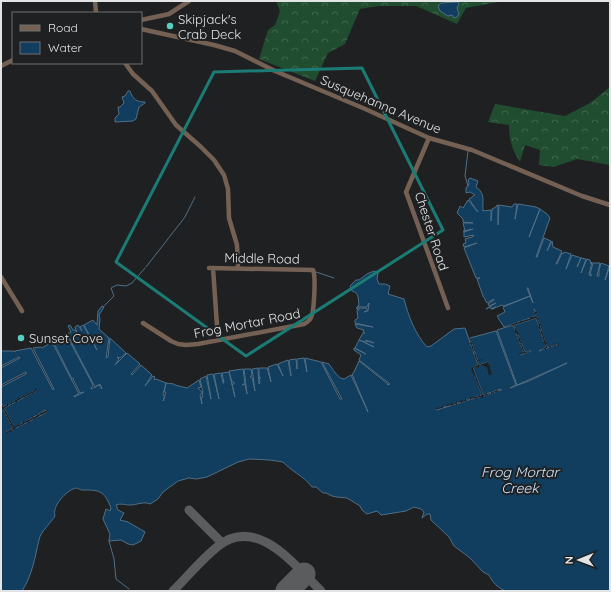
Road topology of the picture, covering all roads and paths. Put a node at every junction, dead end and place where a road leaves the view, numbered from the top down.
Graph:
1 (95, 1) edge
2 (189, 1) edge
3 (96, 12) edge
4 (142, 20) edge
5 (142, 29) edge
6 (12, 60) edge
7 (126, 64) edge
8 (1, 66) edge
9 (429, 138) junction
10 (610, 205) edge
11 (238, 268) junction
12 (314, 271) joint
13 (1, 277) edge
14 (448, 308) dead end
15 (22, 311) dead end
16 (143, 323) dead end
17 (218, 340) junction

1 - 3 street
2 - 4 street
5 - 9 street, Susquehanna Avenue
6 - 8 street
7 - 11 street
9 - 10 street, Susquehanna Avenue
9 - 14 street, Chester Road
11 - 12 street, Middle Road
11 - 17 street, Middle Road
12 - 17 street, Frog Mortar Road
13 - 15 street
16 - 17 street, Frog Mortar Road

